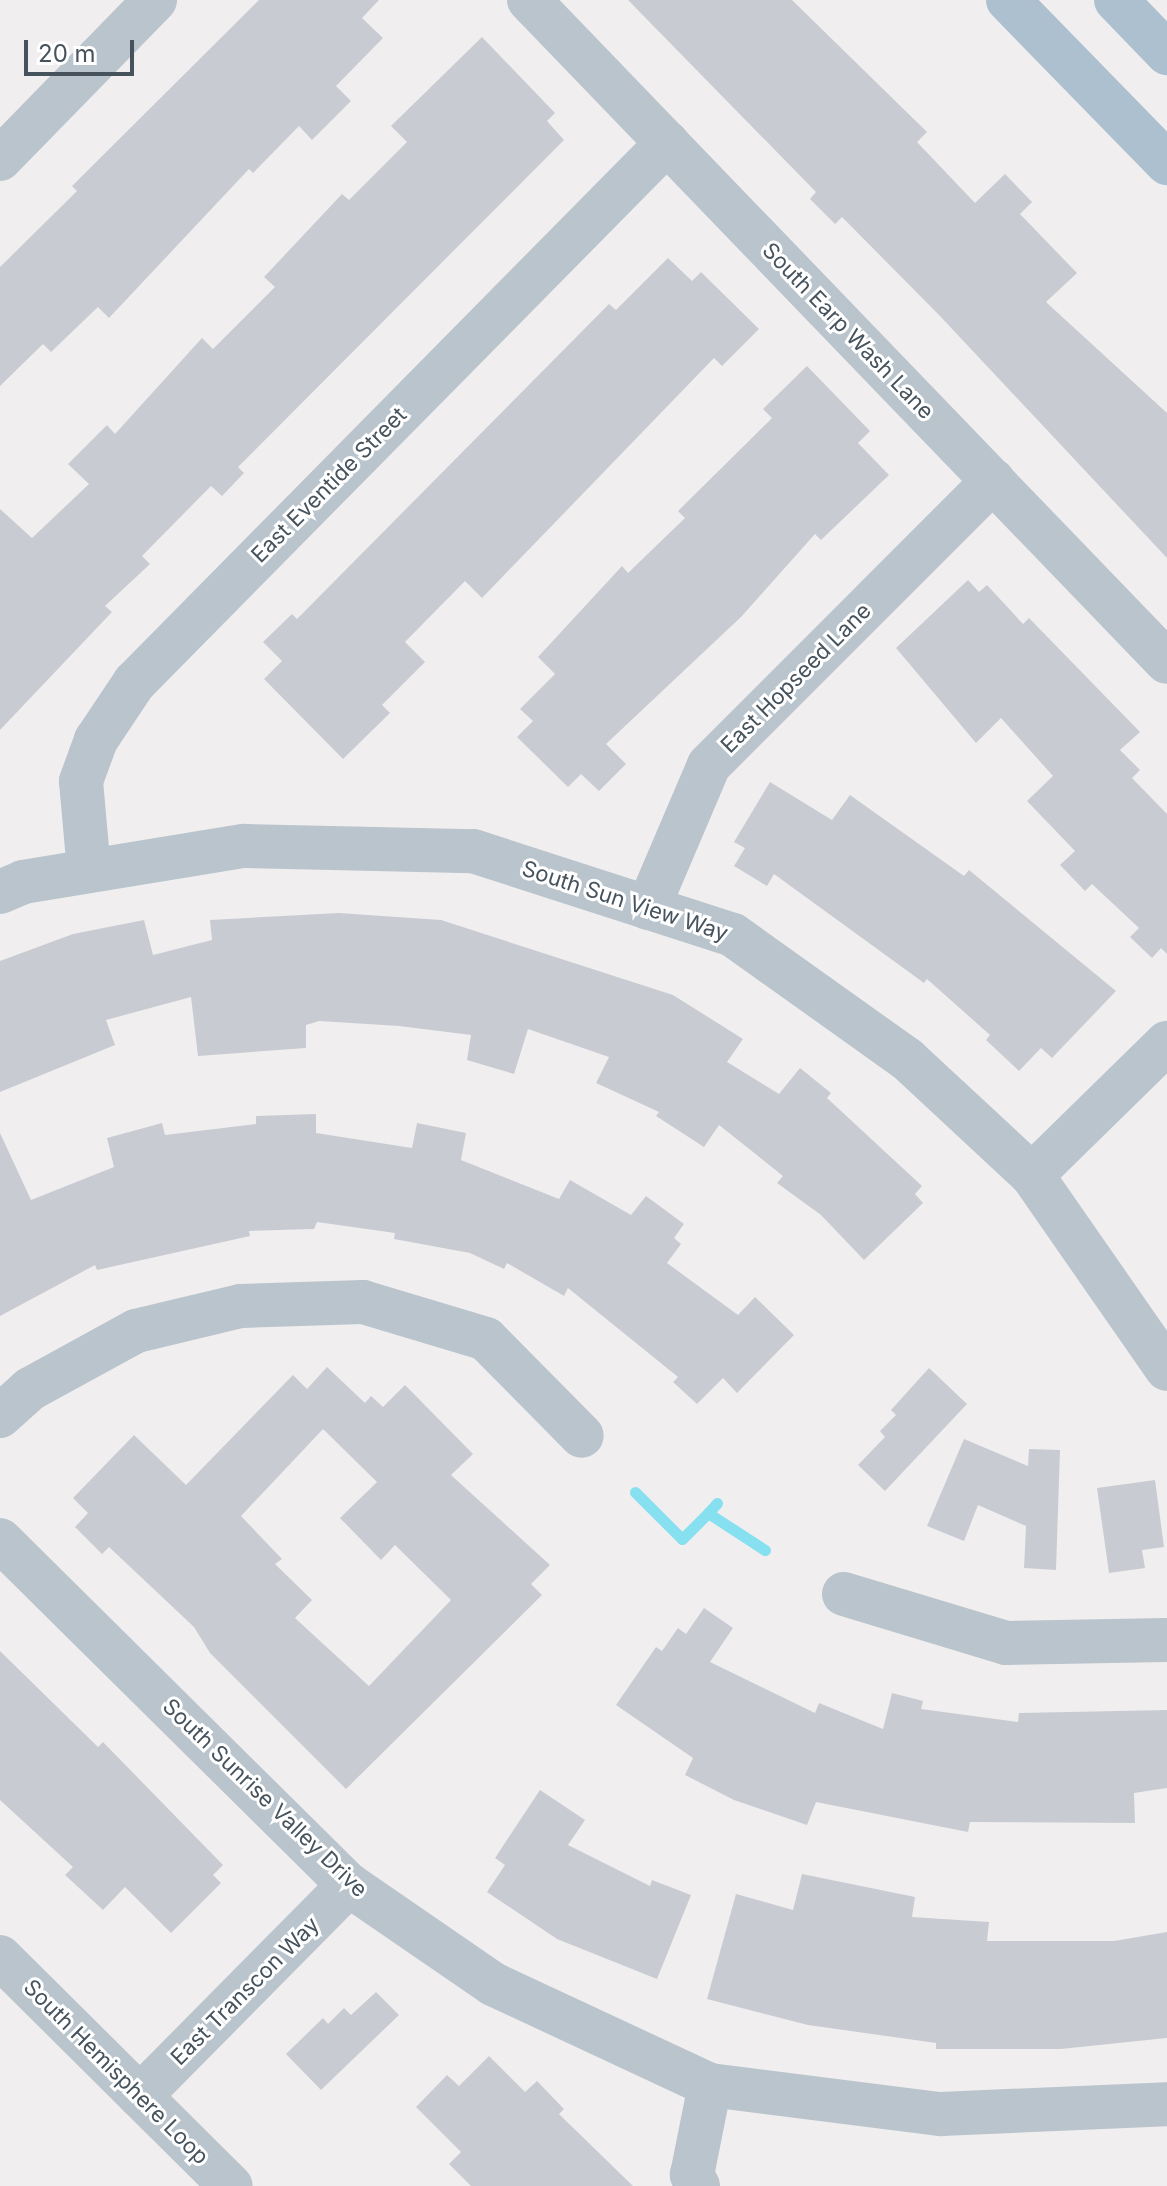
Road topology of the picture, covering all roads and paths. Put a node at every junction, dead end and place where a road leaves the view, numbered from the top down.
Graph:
1 (155, 0) edge
2 (529, 0) edge
3 (1008, 0) edge
4 (1116, 0) edge
5 (1167, 53) edge
6 (667, 143) junction
7 (0, 159) edge
8 (1167, 163) edge
9 (993, 481) junction
10 (1167, 662) edge
11 (89, 871) junction
12 (0, 892) edge
13 (648, 908) junction
14 (1167, 1043) edge
15 (1032, 1175) junction
16 (1167, 1369) edge
17 (0, 1416) edge
18 (582, 1436) dead end
19 (0, 1540) edge
20 (844, 1594) dead end
21 (1167, 1640) edge
22 (349, 1885) junction
23 (0, 1957) edge
24 (710, 2085) junction
25 (140, 2096) junction
26 (1167, 2104) edge
27 (231, 2186) edge
28 (698, 2186) edge

1 - 7 street
2 - 6 street, South Earp Wash Lane
3 - 8 main road
4 - 5 main road
6 - 9 street, South Earp Wash Lane
6 - 11 street, East Eventide Street
9 - 10 street, South Earp Wash Lane
9 - 13 street, East Hopseed Lane
11 - 12 street, South Sun View Way
11 - 13 street, South Sun View Way
13 - 15 street, South Sun View Way
14 - 15 street
15 - 16 street, South Sun View Way
17 - 18 street
19 - 22 street, South Sunrise Valley Drive
20 - 21 street
22 - 24 street, South Sunrise Valley Drive
22 - 25 street, East Transcon Way
23 - 25 street, South Hemisphere Loop
24 - 26 street, South Sunrise Valley Drive
24 - 28 street
25 - 27 street, South Hemisphere Loop

